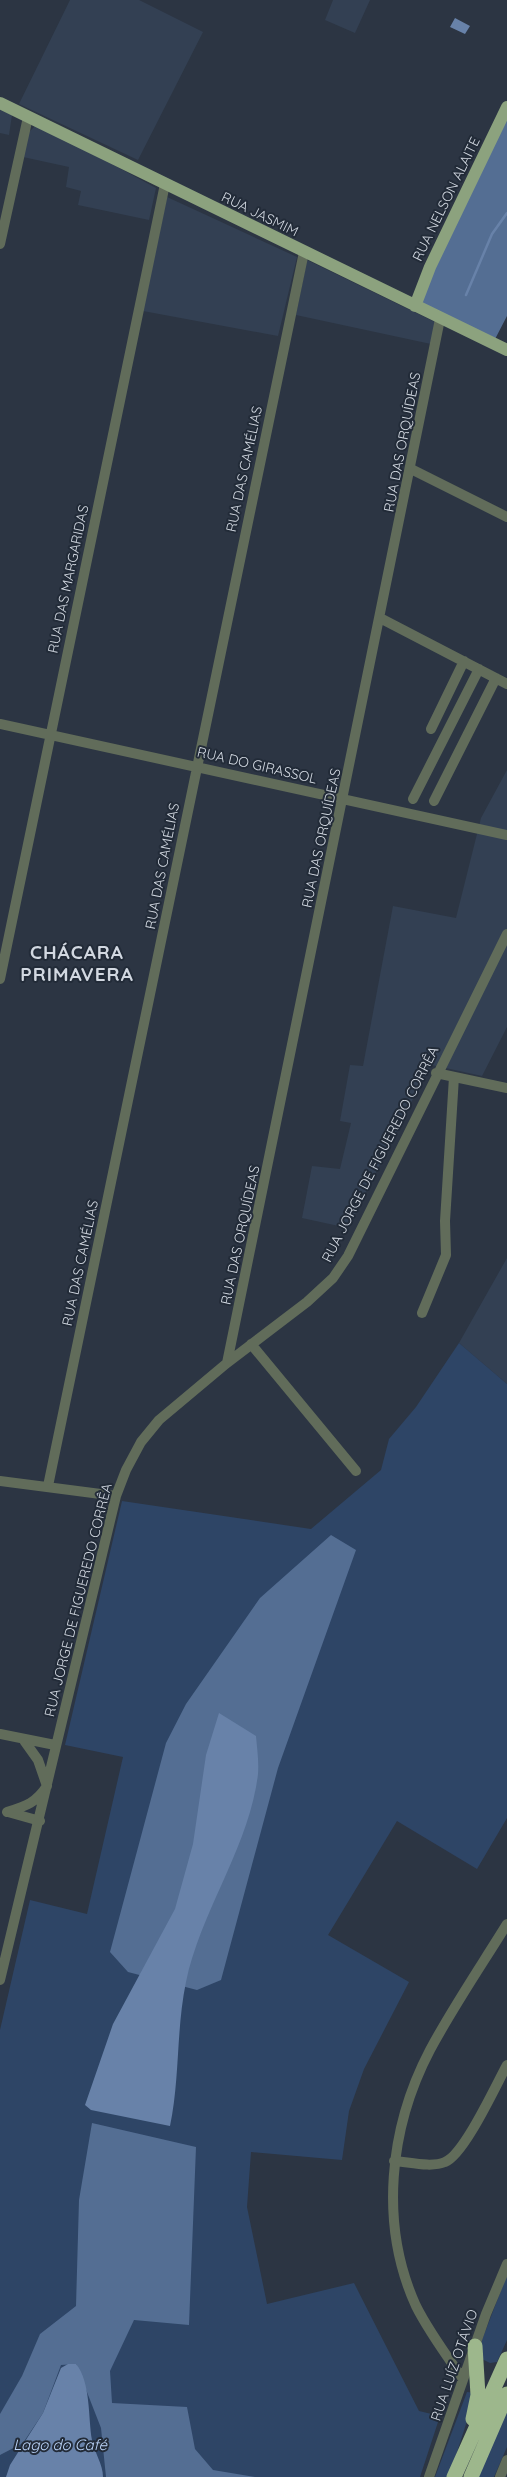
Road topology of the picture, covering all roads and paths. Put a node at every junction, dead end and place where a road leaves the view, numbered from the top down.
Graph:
1 (0, 103) edge
2 (507, 107) edge
3 (28, 117) junction
4 (165, 184) junction
5 (0, 244) edge
6 (304, 252) junction
7 (415, 306) junction
8 (440, 319) junction
9 (507, 350) edge
10 (411, 469) junction
11 (507, 517) edge
12 (380, 618) junction
13 (464, 661) junction
14 (479, 669) junction
15 (496, 678) junction
16 (507, 684) edge
17 (0, 724) edge
18 (431, 729) dead end
19 (50, 735) junction
20 (196, 765) junction
21 (343, 798) junction
22 (413, 799) dead end
23 (434, 801) dead end
24 (507, 835) edge
25 (507, 934) edge
26 (0, 979) edge
27 (436, 1073) junction
28 (454, 1077) junction
29 (507, 1088) edge
30 (422, 1313) dead end
31 (251, 1344) junction
32 (227, 1363) junction
33 (356, 1471) dead end
34 (0, 1480) edge
35 (48, 1486) junction
36 (116, 1496) junction
37 (0, 1734) edge
38 (23, 1739) junction
39 (55, 1745) junction
40 (47, 1786) junction
41 (3, 1811) edge
42 (40, 1821) junction
43 (507, 1924) edge
44 (0, 1980) edge
45 (507, 2065) edge
46 (394, 2161) junction
47 (507, 2264) edge
48 (475, 2346) junction
49 (507, 2359) edge
50 (463, 2379) junction
51 (507, 2394) edge
52 (463, 2456) junction
53 (507, 2460) edge
54 (429, 2477) edge
55 (454, 2477) edge
56 (471, 2477) edge
57 (500, 2477) edge

1 - 3 main road, RUA JASMIM
2 - 7 main road, RUA NELSON ALAITE
3 - 4 main road, RUA JASMIM
3 - 5 street
4 - 6 main road, RUA JASMIM
4 - 19 street, RUA DAS MARGARIDAS
6 - 7 main road, RUA JASMIM
6 - 20 street, RUA DAS CAMÉLIAS
7 - 8 main road, RUA JASMIM
8 - 9 main road, RUA JASMIM
8 - 10 street, RUA DAS ORQUÍDEAS
10 - 11 street
10 - 12 street, RUA DAS ORQUÍDEAS
12 - 13 street
12 - 21 street, RUA DAS ORQUÍDEAS
13 - 14 street
13 - 18 street
14 - 15 street
14 - 22 street
15 - 16 street
15 - 23 street
17 - 19 street, RUA DO GIRASSOL
19 - 20 street, RUA DO GIRASSOL
19 - 26 street, RUA DAS MARGARIDAS
20 - 21 street, RUA DO GIRASSOL
20 - 35 street, RUA DAS CAMÉLIAS
21 - 24 street, RUA DO GIRASSOL
21 - 32 street, RUA DAS ORQUÍDEAS
25 - 27 street, RUA JORGE DE FIGUEREDO CORRÊA
27 - 28 street
27 - 31 street, RUA JORGE DE FIGUEREDO CORRÊA
28 - 29 street
28 - 30 street
31 - 32 street, RUA JORGE DE FIGUEREDO CORRÊA
31 - 33 street
32 - 36 street, RUA JORGE DE FIGUEREDO CORRÊA
34 - 35 street
35 - 36 street
36 - 39 street, RUA JORGE DE FIGUEREDO CORRÊA
37 - 38 street
38 - 39 street
38 - 40 street
39 - 40 street, RUA JORGE DE FIGUEREDO CORRÊA
40 - 41 street
40 - 42 street, RUA JORGE DE FIGUEREDO CORRÊA
41 - 42 street
42 - 44 street, RUA JORGE DE FIGUEREDO CORRÊA
43 - 46 street
45 - 46 street
46 - 50 street
47 - 48 street, RUA LUÍZ OTÁVIO
48 - 50 street, RUA LUÍZ OTÁVIO
48 - 52 highway
49 - 52 highway
50 - 54 street, RUA LUÍZ OTÁVIO
51 - 56 highway
52 - 55 highway
53 - 57 street

